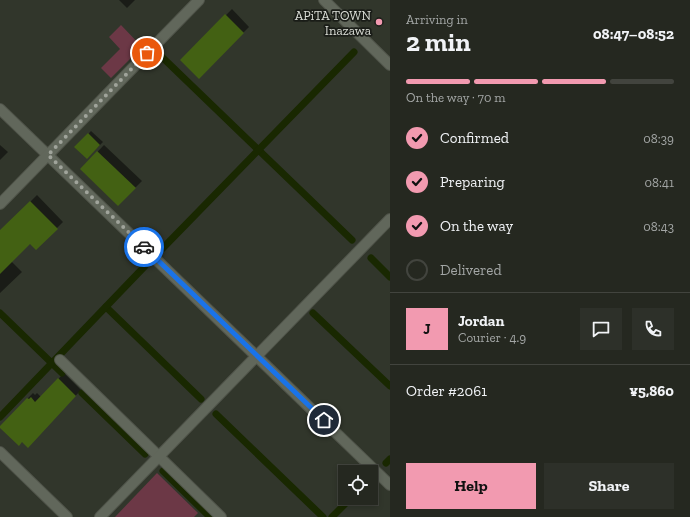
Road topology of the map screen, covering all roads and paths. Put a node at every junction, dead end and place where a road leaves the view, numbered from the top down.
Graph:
1 (199, 0) edge
2 (324, 0) edge
3 (390, 65) edge
4 (0, 109) edge
5 (48, 155) junction
6 (0, 204) edge
7 (390, 220) edge
8 (257, 356) junction
9 (60, 360) dead end
10 (0, 452) edge
11 (159, 456) junction
12 (390, 485) edge
13 (66, 517) edge
14 (100, 517) edge
15 (221, 517) edge

1 - 5 street
2 - 3 street
4 - 5 street
5 - 6 street
5 - 8 street
7 - 8 street
8 - 11 street
8 - 12 street
9 - 11 street
10 - 13 street
11 - 14 street
11 - 15 street

